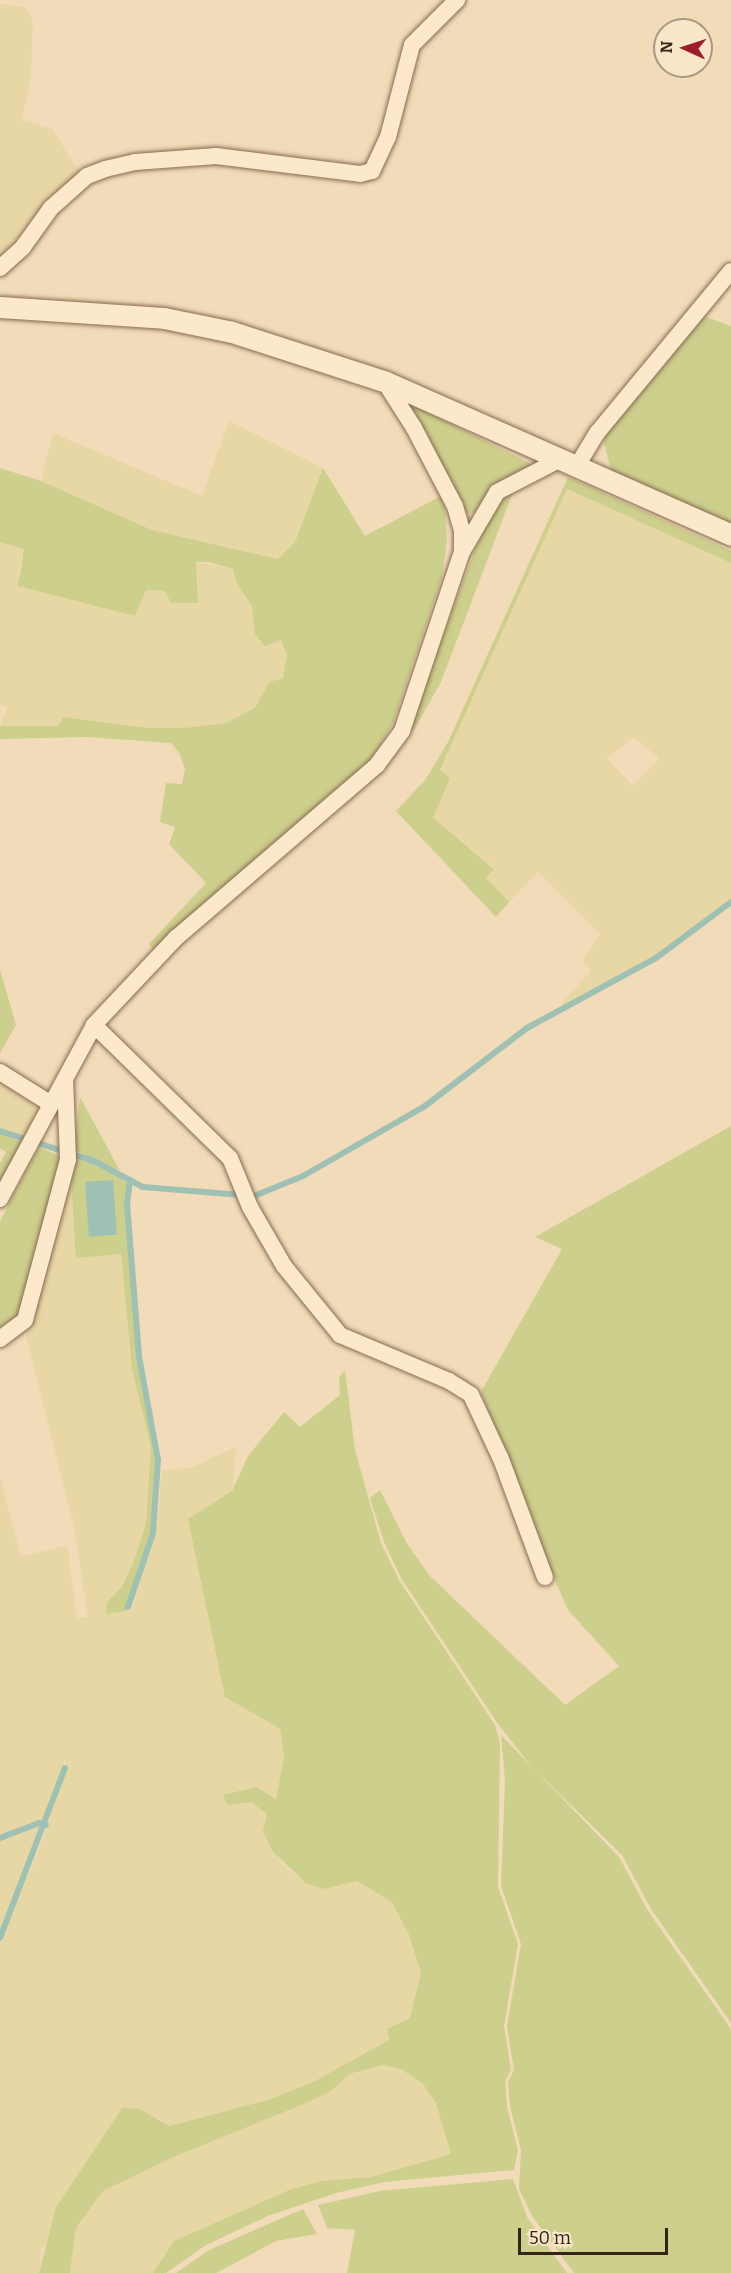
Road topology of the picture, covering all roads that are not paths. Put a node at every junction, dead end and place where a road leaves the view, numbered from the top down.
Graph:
1 (457, 0) edge
2 (0, 268) edge
3 (731, 271) edge
4 (0, 307) edge
5 (384, 381) junction
6 (569, 462) junction
7 (731, 535) edge
8 (462, 552) junction
9 (94, 1025) junction
10 (0, 1071) edge
11 (65, 1079) junction
12 (51, 1104) junction
13 (0, 1199) edge
14 (0, 1339) edge
15 (545, 1577) dead end

1 - 2 street
3 - 6 street
4 - 5 street
5 - 6 street
5 - 8 street
6 - 7 street
6 - 8 street
8 - 9 street
9 - 11 street
9 - 15 street
10 - 12 street
11 - 12 street
11 - 14 street
12 - 13 street

